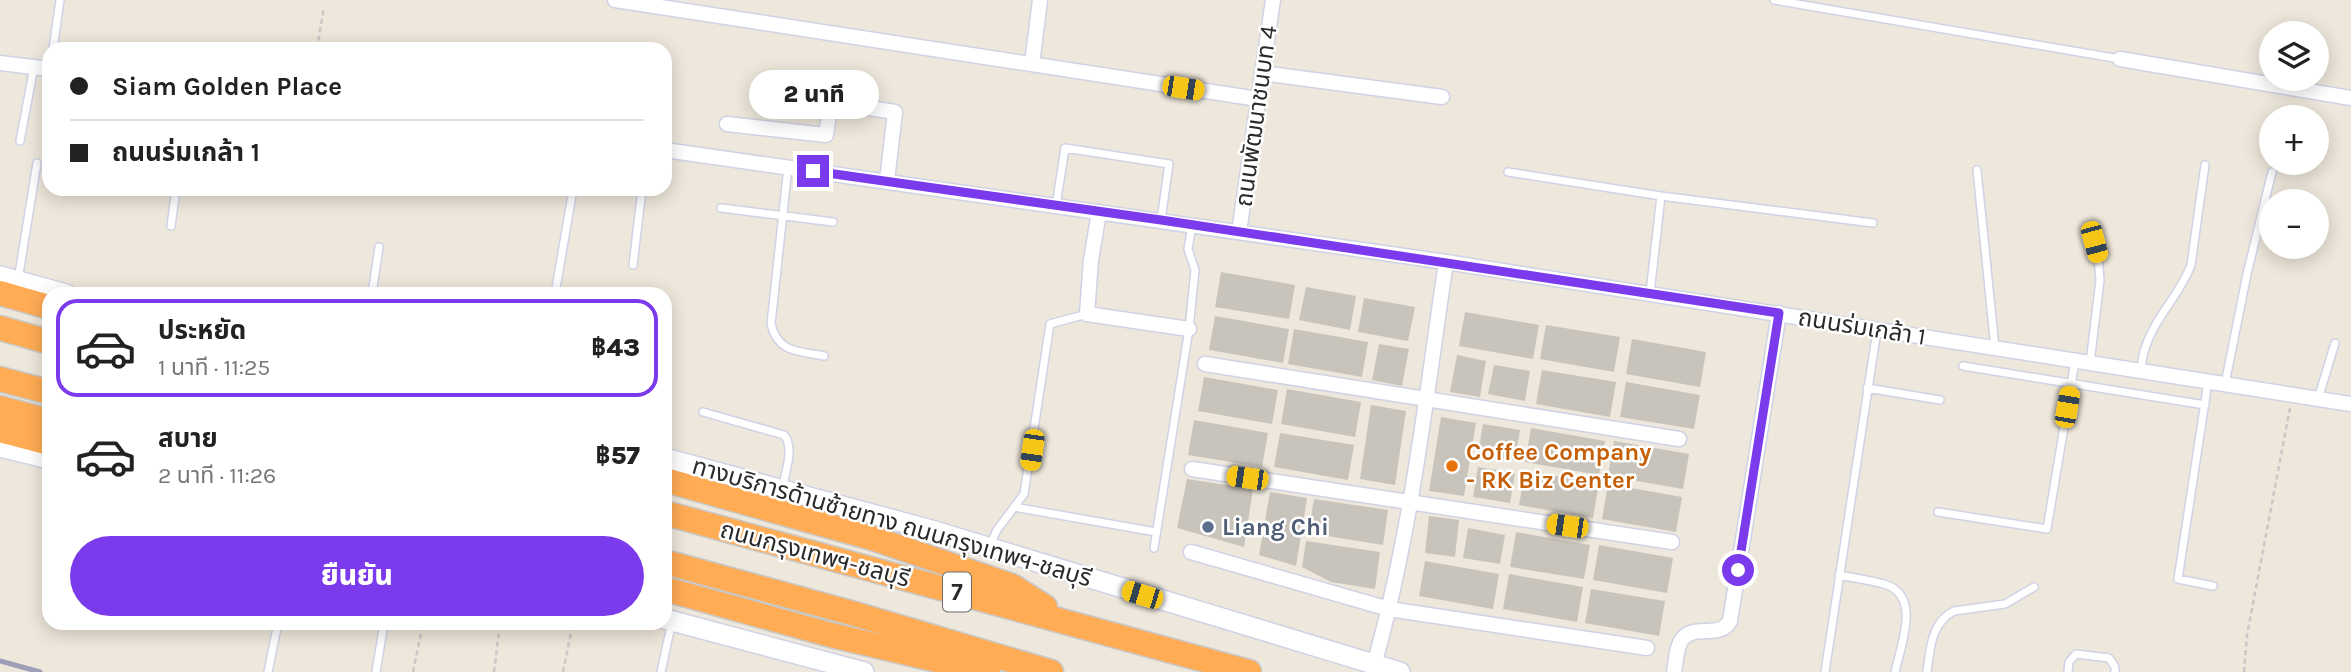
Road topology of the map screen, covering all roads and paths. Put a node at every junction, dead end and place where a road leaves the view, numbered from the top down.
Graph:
1 (60, 0) edge
2 (616, 0) edge
3 (1040, 0) edge
4 (1273, 0) edge
5 (1774, 0) edge
6 (324, 7) dead end
7 (53, 42) edge
8 (318, 42) edge
9 (2120, 60) joint
10 (0, 62) edge
11 (1032, 64) junction
12 (42, 68) edge
13 (1262, 74) junction
14 (1442, 97) dead end
15 (2351, 98) edge
16 (1258, 99) junction
17 (727, 124) dead end
18 (20, 141) dead end
19 (672, 151) edge
20 (37, 163) dead end
21 (2205, 166) dead end
22 (788, 167) junction
23 (1976, 170) dead end
24 (1508, 172) dead end
25 (2271, 175) edge
26 (887, 181) junction
27 (1661, 195) junction
28 (175, 196) edge
29 (572, 196) edge
30 (641, 196) edge
31 (1056, 206) junction
32 (721, 208) dead end
33 (1099, 212) junction
34 (781, 215) junction
35 (1161, 220) junction
36 (833, 222) dead end
37 (1873, 223) dead end
38 (1192, 225) junction
39 (172, 226) dead end
40 (2090, 226) dead end
41 (1239, 232) junction
42 (379, 247) dead end
43 (1446, 262) junction
44 (633, 265) dead end
45 (6, 283) edge
46 (373, 287) edge
47 (556, 287) edge
48 (42, 290) edge
49 (1650, 293) junction
50 (42, 303) edge
51 (1779, 313) junction
52 (1087, 314) junction
53 (0, 328) edge
54 (1189, 329) junction
55 (1878, 329) junction
56 (42, 339) edge
57 (2335, 343) dead end
58 (1995, 348) junction
59 (824, 356) dead end
60 (2082, 361) junction
61 (1205, 364) dead end
62 (1963, 366) dead end
63 (2141, 371) junction
64 (0, 379) edge
65 (2071, 382) junction
66 (2208, 382) junction
67 (2225, 384) junction
68 (1867, 388) junction
69 (42, 391) edge
70 (2293, 395) junction
71 (2318, 398) junction
72 (1425, 399) junction
73 (1940, 400) dead end
74 (2351, 404) edge
75 (2204, 405) junction
76 (0, 408) edge
77 (703, 412) dead end
78 (42, 419) edge
79 (0, 430) edge
80 (1679, 439) dead end
81 (42, 441) edge
82 (0, 447) edge
83 (42, 458) edge
84 (672, 460) edge
85 (1192, 470) dead end
86 (672, 482) edge
87 (782, 489) junction
88 (1410, 502) junction
89 (1014, 507) junction
90 (1938, 512) dead end
91 (672, 515) edge
92 (1156, 532) junction
93 (1672, 542) dead end
94 (988, 548) junction
95 (1154, 548) dead end
96 (1191, 552) dead end
97 (672, 564) edge
98 (1839, 575) junction
99 (2213, 586) dead end
100 (2034, 587) dead end
101 (672, 591) edge
102 (1390, 610) junction
103 (672, 616) edge
104 (672, 616) edge
105 (1065, 620) junction
106 (277, 630) edge
107 (383, 630) edge
108 (422, 630) edge
109 (499, 630) edge
110 (572, 630) edge
111 (665, 630) edge
112 (1647, 648) dead end
113 (1374, 665) junction
114 (268, 672) edge
115 (376, 672) edge
116 (413, 672) edge
117 (494, 672) edge
118 (563, 672) edge
119 (661, 672) edge
120 (864, 672) edge
121 (919, 672) edge
122 (988, 672) edge
123 (1051, 672) edge
124 (1249, 672) edge
125 (1400, 672) edge
126 (1674, 672) edge
127 (1825, 672) edge
128 (1895, 672) edge
129 (1927, 672) edge
130 (2067, 672) edge
131 (2115, 672) edge
132 (2244, 672) edge

1 - 7 lane
2 - 11 street
3 - 11 street
4 - 13 street, ถนนพัฒนาชนบท 4
5 - 9 lane
6 - 8 path
9 - 15 street
10 - 12 street
11 - 16 street
12 - 18 lane
13 - 14 street
13 - 16 street, ถนนพัฒนาชนบท 4
16 - 41 street, ถนนพัฒนาชนบท 4
17 - 26 street
19 - 22 street, ถนนร่มเกล้า 1
20 - 45 lane
21 - 63 lane
22 - 26 street, ถนนร่มเกล้า 1
22 - 34 lane
23 - 58 lane
24 - 27 lane
25 - 67 lane
26 - 31 street, ถนนร่มเกล้า 1
27 - 37 lane
27 - 49 lane
28 - 39 lane
29 - 47 lane
30 - 44 lane
31 - 33 street, ถนนร่มเกล้า 1
31 - 35 lane
32 - 34 lane
33 - 35 street, ถนนร่มเกล้า 1
33 - 52 street
34 - 36 lane
34 - 59 lane
35 - 38 street, ถนนร่มเกล้า 1
38 - 41 street, ถนนร่มเกล้า 1
38 - 54 lane
40 - 60 lane
41 - 43 street, ถนนร่มเกล้า 1
42 - 46 lane
43 - 49 street, ถนนร่มเกล้า 1
43 - 72 street
45 - 48 main road
45 - 50 highway
49 - 51 street, ถนนร่มเกล้า 1
51 - 55 street, ถนนร่มเกล้า 1
51 - 126 street
52 - 54 street
52 - 89 lane
53 - 56 highway
54 - 92 lane
55 - 58 street, ถนนร่มเกล้า 1
55 - 68 lane
57 - 71 lane
58 - 60 street, ถนนร่มเกล้า 1
60 - 63 street, ถนนร่มเกล้า 1
60 - 65 lane
61 - 72 street
62 - 65 lane
63 - 66 street, ถนนร่มเกล้า 1
64 - 69 highway
65 - 75 lane
65 - 90 lane
66 - 67 street, ถนนร่มเกล้า 1
66 - 75 lane
67 - 70 street, ถนนร่มเกล้า 1
68 - 73 lane
68 - 98 lane
70 - 71 street, ถนนร่มเกล้า 1
70 - 132 path
71 - 74 street, ถนนร่มเกล้า 1
72 - 80 street
72 - 88 street
75 - 99 lane
76 - 78 highway
77 - 87 lane
79 - 81 highway
82 - 83 main road
84 - 87 main road, ทางบริการด้านซ้ายทาง ถนนกรุงเทพฯ-ชลบุรี
85 - 88 street
86 - 105 highway
87 - 94 main road, ทางบริการด้านซ้ายทาง ถนนกรุงเทพฯ-ชลบุรี
88 - 93 street
88 - 102 street
89 - 92 lane
89 - 94 lane
91 - 105 highway, ถนนกรุงเทพฯ-ชลบุรี / 7
92 - 95 lane
94 - 113 main road, ทางบริการด้านซ้ายทาง ถนนกรุงเทพฯ-ชลบุรี
96 - 102 street
97 - 123 highway, ถนนกรุงเทพฯ-ชลบุรี / 7
98 - 127 lane
98 - 128 lane
100 - 129 lane
101 - 122 highway
102 - 112 street
102 - 113 street
103 - 120 main road
104 - 121 highway
105 - 124 highway, ถนนกรุงเทพฯ-ชลบุรี / 7
106 - 114 lane
107 - 115 lane
108 - 116 path
109 - 117 path
110 - 118 path
111 - 119 lane
113 - 125 main road, ทางบริการด้านซ้ายทาง ถนนกรุงเทพฯ-ชลบุรี
130 - 131 lane

